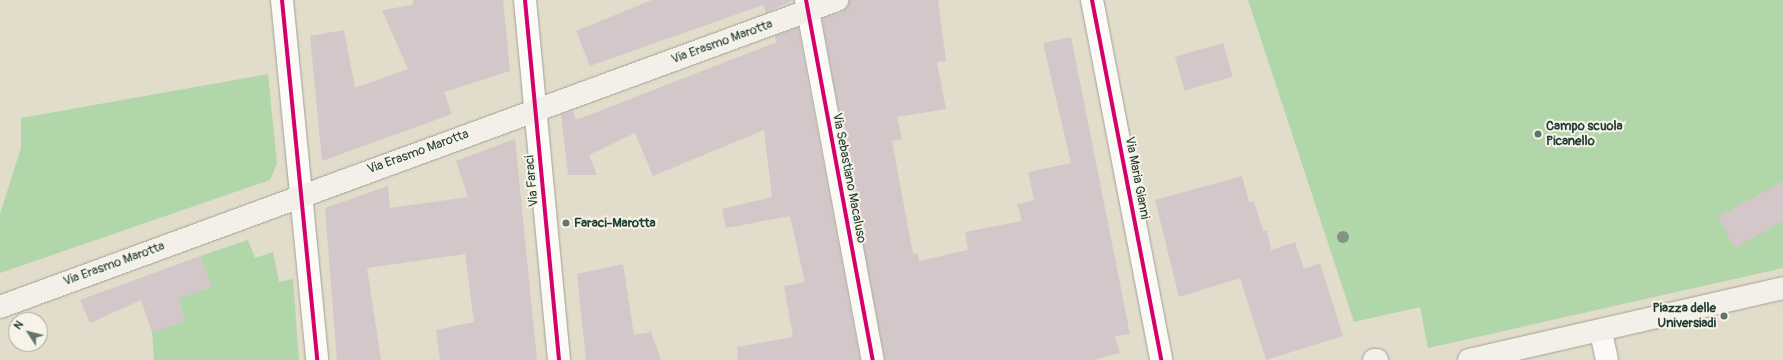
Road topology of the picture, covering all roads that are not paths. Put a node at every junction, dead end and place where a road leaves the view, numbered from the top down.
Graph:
1 (282, 0) edge
2 (525, 0) edge
3 (837, 0) edge
4 (1092, 0) edge
5 (807, 6) edge
6 (536, 108) junction
7 (303, 194) junction
8 (1783, 288) edge
9 (0, 307) edge
10 (1601, 332) junction
11 (317, 360) edge
12 (559, 360) edge
13 (873, 360) edge
14 (1161, 360) edge
15 (1469, 360) edge
16 (1607, 360) edge

1 - 7 street
2 - 6 street, Via Faraci
3 - 5 main road, Via Erasmo Marotta
4 - 14 street, Via Maria Gianni
5 - 6 main road, Via Erasmo Marotta
5 - 13 street, Via Sebastiano Macaluso
6 - 7 main road, Via Erasmo Marotta
6 - 12 street, Via Faraci
7 - 9 main road, Via Erasmo Marotta
7 - 11 street
8 - 10 main road
10 - 15 main road
10 - 16 street

